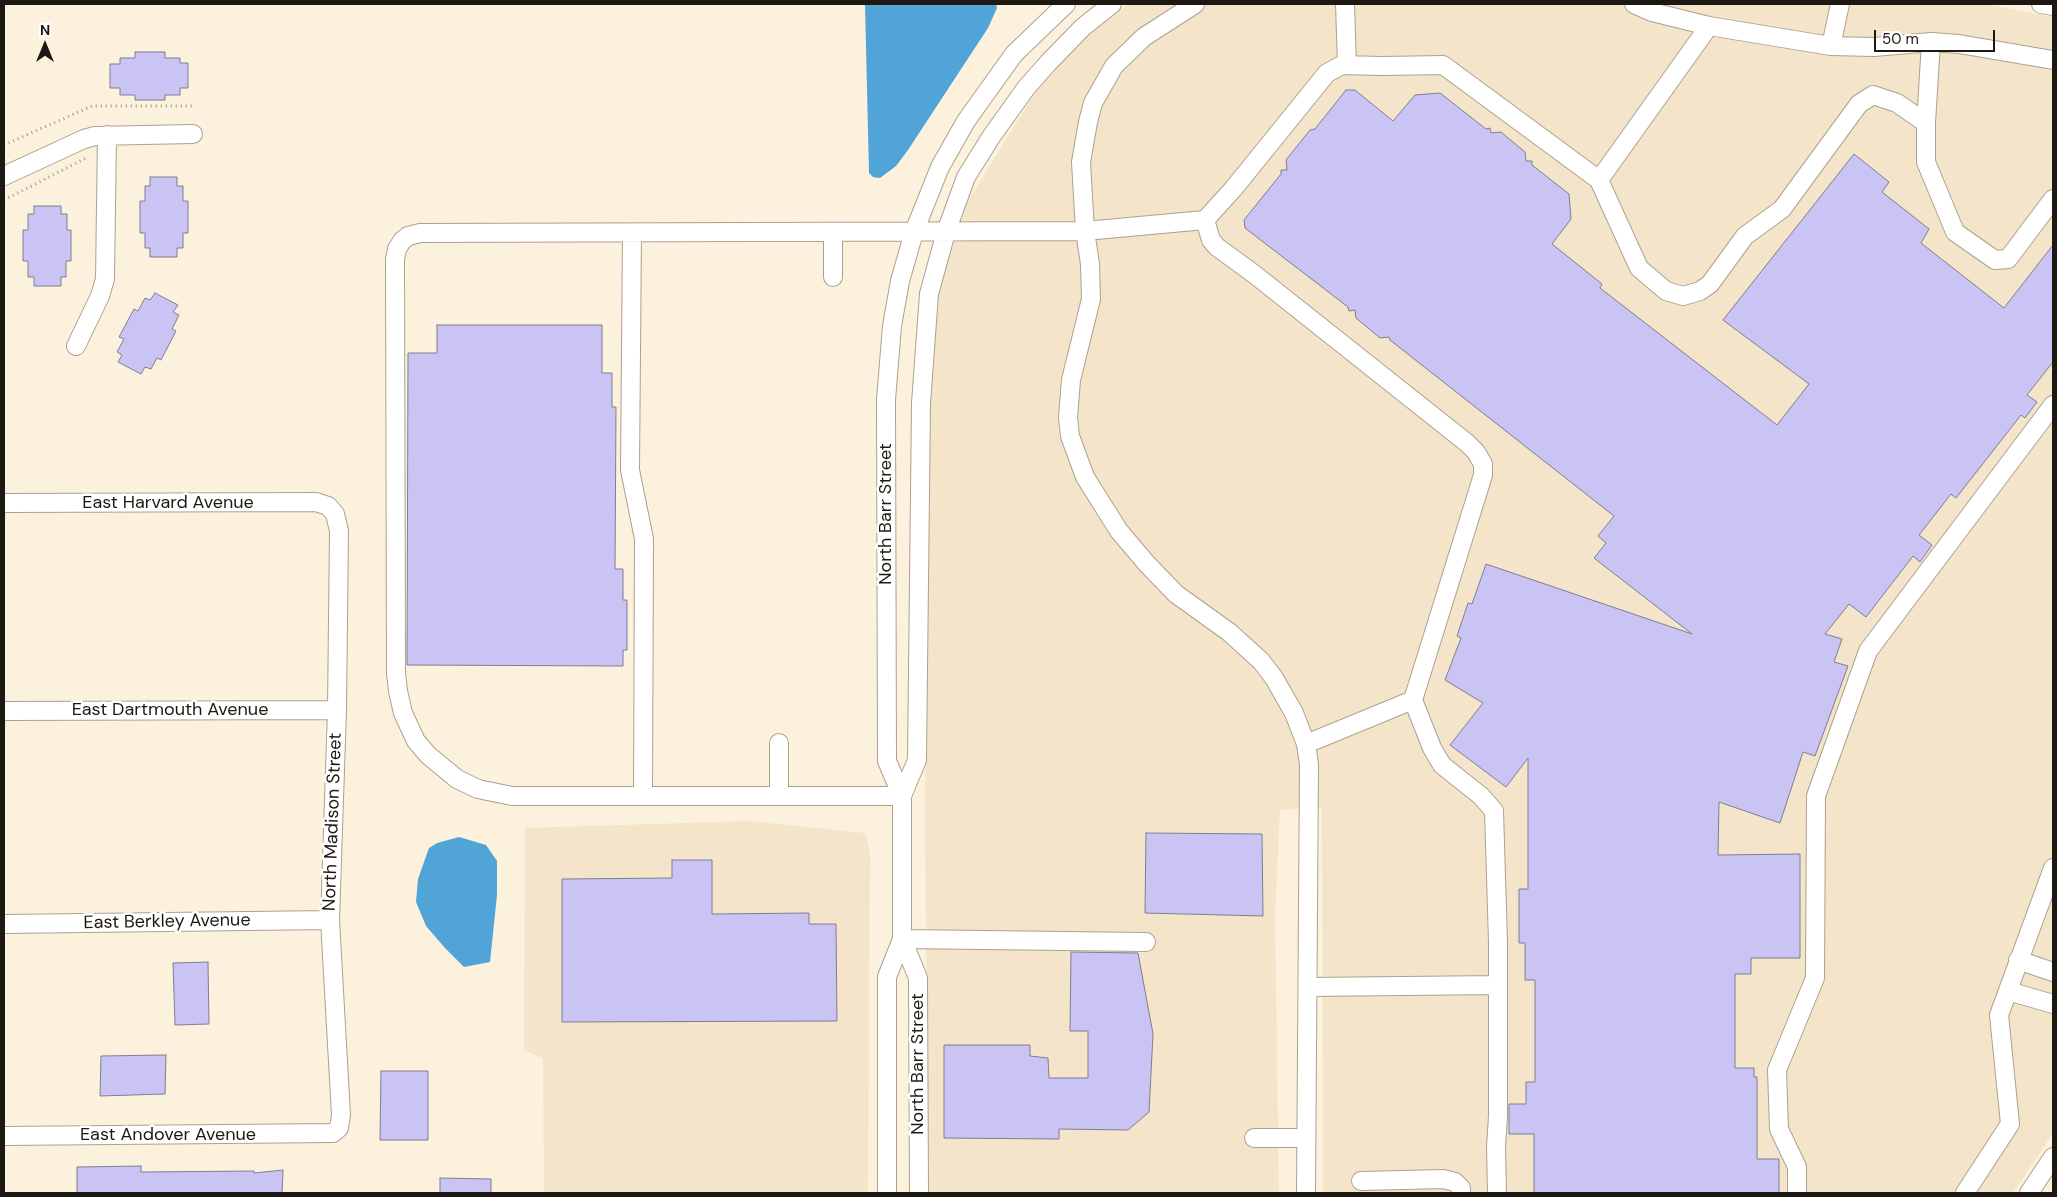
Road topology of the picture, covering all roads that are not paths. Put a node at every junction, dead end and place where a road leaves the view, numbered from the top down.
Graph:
1 (1066, 4) edge
2 (1112, 4) edge
3 (1195, 4) edge
4 (1345, 4) edge
5 (1634, 4) edge
6 (1840, 4) edge
7 (2041, 4) edge
8 (2053, 6) edge
9 (1709, 26) junction
10 (1931, 42) junction
11 (1831, 46) junction
12 (2053, 60) edge
13 (1348, 65) junction
14 (1926, 123) junction
15 (193, 134) dead end
16 (107, 135) junction
17 (4, 176) edge
18 (1600, 180) junction
19 (2053, 199) edge
20 (1205, 220) junction
21 (833, 232) junction
22 (914, 232) junction
23 (946, 232) junction
24 (1085, 232) junction
25 (632, 233) junction
26 (833, 277) dead end
27 (76, 346) dead end
28 (2053, 405) edge
29 (4, 503) edge
30 (331, 509) joint
31 (1413, 700) junction
32 (337, 710) junction
33 (4, 711) edge
34 (779, 743) dead end
35 (1306, 744) junction
36 (643, 796) junction
37 (779, 796) junction
38 (902, 796) junction
39 (2053, 868) edge
40 (330, 920) junction
41 (4, 924) edge
42 (902, 938) junction
43 (1146, 942) dead end
44 (2018, 960) junction
45 (2053, 972) edge
46 (1498, 985) junction
47 (1308, 987) junction
48 (2008, 991) junction
49 (2053, 1004) edge
50 (333, 1133) joint
51 (4, 1136) edge
52 (1254, 1138) dead end
53 (1306, 1138) junction
54 (2053, 1157) edge
55 (1361, 1181) dead end
56 (887, 1193) edge
57 (919, 1193) edge
58 (1306, 1193) edge
59 (1461, 1193) edge
60 (1497, 1193) edge
61 (1797, 1193) edge
62 (1965, 1193) edge
63 (2029, 1193) edge

1 - 22 street, North Barr Street
2 - 23 street, North Barr Street
3 - 24 street
4 - 13 street
5 - 9 street
6 - 11 street
7 - 8 street
9 - 11 street
9 - 18 street
10 - 11 street
10 - 12 street
10 - 14 street
13 - 18 street
13 - 20 street
14 - 18 street
14 - 19 street
15 - 16 street
16 - 17 street
16 - 27 street
20 - 24 street
20 - 31 street
21 - 22 street
21 - 25 street
21 - 26 street
22 - 23 street
22 - 38 street, North Barr Street
23 - 24 street
23 - 38 street, North Barr Street
24 - 35 street
25 - 36 street
25 - 36 street
28 - 61 street
29 - 30 street, East Harvard Avenue
30 - 32 street, North Madison Street
31 - 35 street
31 - 46 street
32 - 33 street, East Dartmouth Avenue
32 - 40 street, North Madison Street
34 - 37 street
35 - 47 street
36 - 37 street
37 - 38 street
38 - 42 street, North Barr Street
39 - 44 street
40 - 41 street, East Berkley Avenue
40 - 50 street, North Madison Street
42 - 43 street
42 - 56 street, North Barr Street
42 - 57 street, North Barr Street
44 - 45 street
44 - 48 street
46 - 47 street
46 - 60 street
47 - 53 street
48 - 49 street
48 - 62 street
50 - 51 street, East Andover Avenue
52 - 53 street
53 - 58 street
54 - 63 street
55 - 59 street

